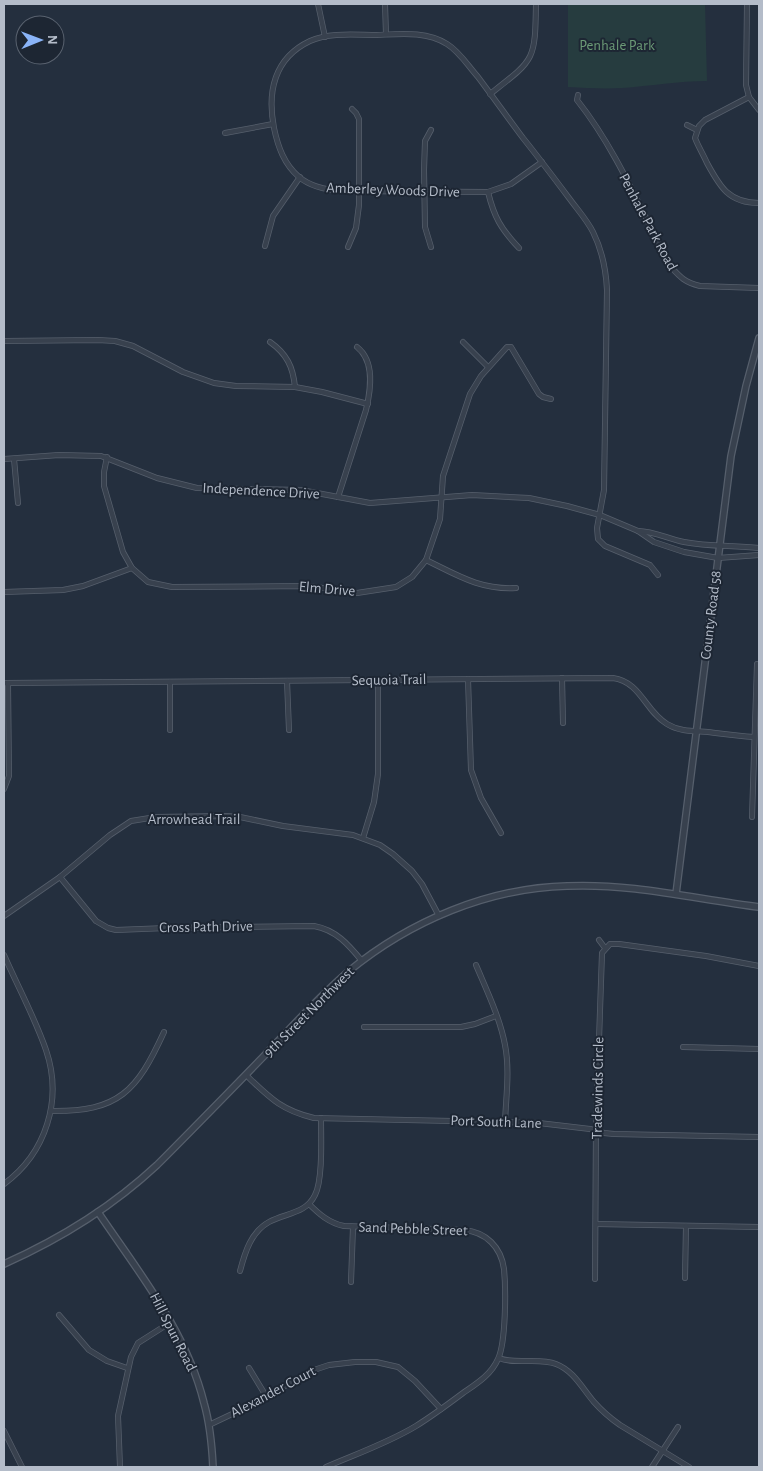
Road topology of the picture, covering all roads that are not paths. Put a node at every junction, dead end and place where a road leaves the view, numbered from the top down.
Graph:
1 (318, 4) edge
2 (385, 4) edge
3 (536, 4) edge
4 (746, 4) edge
5 (386, 34) junction
6 (325, 37) junction
7 (490, 94) junction
8 (578, 95) dead end
9 (749, 97) junction
10 (352, 109) dead end
11 (759, 110) edge
12 (273, 124) junction
13 (687, 125) dead end
14 (431, 130) dead end
15 (697, 130) junction
16 (225, 133) dead end
17 (542, 162) junction
18 (300, 178) junction
19 (359, 191) junction
20 (424, 192) junction
21 (488, 192) junction
22 (759, 203) edge
23 (265, 246) dead end
24 (348, 247) dead end
25 (431, 247) dead end
26 (519, 248) dead end
27 (759, 288) edge
28 (759, 338) edge
29 (4, 341) edge
30 (270, 342) dead end
31 (463, 342) dead end
32 (357, 347) dead end
33 (488, 367) junction
34 (295, 387) junction
35 (551, 399) dead end
36 (368, 404) junction
37 (108, 457) junction
38 (4, 459) edge
39 (14, 459) junction
40 (338, 497) junction
41 (442, 497) junction
42 (18, 503) dead end
43 (600, 515) junction
44 (638, 531) junction
45 (720, 546) junction
46 (759, 548) edge
47 (759, 554) edge
48 (718, 558) junction
49 (426, 560) junction
50 (132, 568) junction
51 (658, 575) dead end
52 (516, 588) dead end
53 (4, 592) edge
54 (757, 664) dead end
55 (562, 678) junction
56 (468, 679) junction
57 (378, 680) junction
58 (287, 681) junction
59 (170, 682) junction
60 (6, 683) edge
61 (563, 723) dead end
62 (170, 730) dead end
63 (289, 730) dead end
64 (696, 732) junction
65 (754, 737) junction
66 (4, 789) edge
67 (752, 817) dead end
68 (501, 833) dead end
69 (363, 838) junction
70 (60, 877) junction
71 (676, 894) junction
72 (759, 907) edge
73 (4, 916) edge
74 (439, 916) junction
75 (599, 940) dead end
76 (605, 948) junction
77 (4, 955) edge
78 (362, 961) junction
79 (476, 965) dead end
80 (759, 966) edge
81 (496, 1016) junction
82 (364, 1026) dead end
83 (164, 1032) dead end
84 (683, 1047) dead end
85 (759, 1048) edge
86 (246, 1075) junction
87 (51, 1111) junction
88 (321, 1118) junction
89 (505, 1122) junction
90 (596, 1131) junction
91 (759, 1137) edge
92 (4, 1184) edge
93 (310, 1204) junction
94 (98, 1212) junction
95 (596, 1224) junction
96 (686, 1226) junction
97 (353, 1227) junction
98 (759, 1227) edge
99 (4, 1264) edge
100 (240, 1271) dead end
101 (685, 1278) dead end
102 (595, 1279) dead end
103 (351, 1282) dead end
104 (59, 1315) dead end
105 (171, 1322) junction
106 (499, 1358) junction
107 (127, 1368) junction
108 (249, 1368) dead end
109 (266, 1396) junction
110 (440, 1410) junction
111 (209, 1425) junction
112 (678, 1427) dead end
113 (4, 1431) edge
114 (662, 1451) junction
115 (22, 1467) edge
116 (120, 1467) edge
117 (213, 1467) edge
118 (326, 1467) edge
119 (652, 1467) edge
120 (689, 1467) edge

1 - 6 street
2 - 5 street
3 - 7 street
4 - 9 street
5 - 6 street, Amberley Woods Drive
5 - 7 street, Amberley Woods Drive
6 - 12 street, Amberley Woods Drive
7 - 17 street, Amberley Woods Drive
8 - 27 street, Penhale Park Road
9 - 11 street
9 - 15 street
10 - 19 street
12 - 16 street
12 - 18 street, Amberley Woods Drive
13 - 15 street
14 - 20 street
15 - 22 street
17 - 21 street, Amberley Woods Drive
17 - 43 street, Amberley Woods Drive
18 - 19 street, Amberley Woods Drive
18 - 23 street
19 - 20 street, Amberley Woods Drive
19 - 24 street
20 - 21 street, Amberley Woods Drive
20 - 25 street
21 - 26 street
28 - 45 street, County Road 58
29 - 34 street
30 - 34 street
31 - 33 street
32 - 36 street
33 - 35 street, Elm Drive
33 - 41 street, Elm Drive
34 - 36 street
36 - 40 street
37 - 39 street, Independence Drive
37 - 40 street, Independence Drive
37 - 50 street, Elm Drive
38 - 39 street, Independence Drive
39 - 42 street
40 - 41 street, Independence Drive
41 - 43 street, Independence Drive
41 - 49 street, Elm Drive
43 - 44 street, Independence Drive
43 - 51 street, Amberley Woods Drive
44 - 45 street, Independence Drive
44 - 48 street, Independence Drive
45 - 46 street, Independence Drive
45 - 48 street, County Road 58
47 - 48 street, Independence Drive
48 - 64 street, County Road 58
49 - 50 street, Elm Drive
49 - 52 street
50 - 53 street
54 - 65 street
55 - 56 street, Sequoia Trail
55 - 61 street
55 - 64 street, Sequoia Trail
56 - 57 street, Sequoia Trail
56 - 68 street
57 - 58 street, Sequoia Trail
57 - 69 street
58 - 59 street, Sequoia Trail
58 - 63 street
59 - 60 street, Sequoia Trail
59 - 62 street
60 - 66 street
64 - 65 street, Sequoia Trail
64 - 71 street, County Road 58
65 - 67 street
69 - 70 street, Arrowhead Trail
69 - 74 street, Arrowhead Trail
70 - 73 street, Arrowhead Trail
70 - 78 street, Cross Path Drive
71 - 72 street, 9th Street Northwest
71 - 74 street, 9th Street Northwest
74 - 78 street, 9th Street Northwest
75 - 76 street
76 - 80 street
76 - 90 street, Tradewinds Circle
77 - 87 street
78 - 86 street, 9th Street Northwest
79 - 81 street
81 - 82 street
81 - 89 street
83 - 87 street
84 - 85 street
86 - 88 street, Port South Lane
86 - 94 street, 9th Street Northwest
87 - 92 street
88 - 89 street, Port South Lane
88 - 93 street
89 - 90 street, Port South Lane
90 - 91 street, Port South Lane
90 - 95 street, Tradewinds Circle
93 - 97 street, Sand Pebble Street
93 - 100 street
94 - 99 street, 9th Street Northwest
94 - 105 street, Hill Spun Road
95 - 96 street
95 - 102 street, Tradewinds Circle
96 - 98 street
96 - 101 street
97 - 103 street
97 - 106 street, Sand Pebble Street
104 - 107 street
105 - 107 street
105 - 111 street, Hill Spun Road
106 - 110 street
106 - 114 street
107 - 116 street
108 - 109 street
109 - 110 street, Alexander Court
109 - 111 street, Alexander Court
110 - 118 street
111 - 117 street, Hill Spun Road
112 - 114 street
113 - 115 street
114 - 119 street
114 - 120 street

